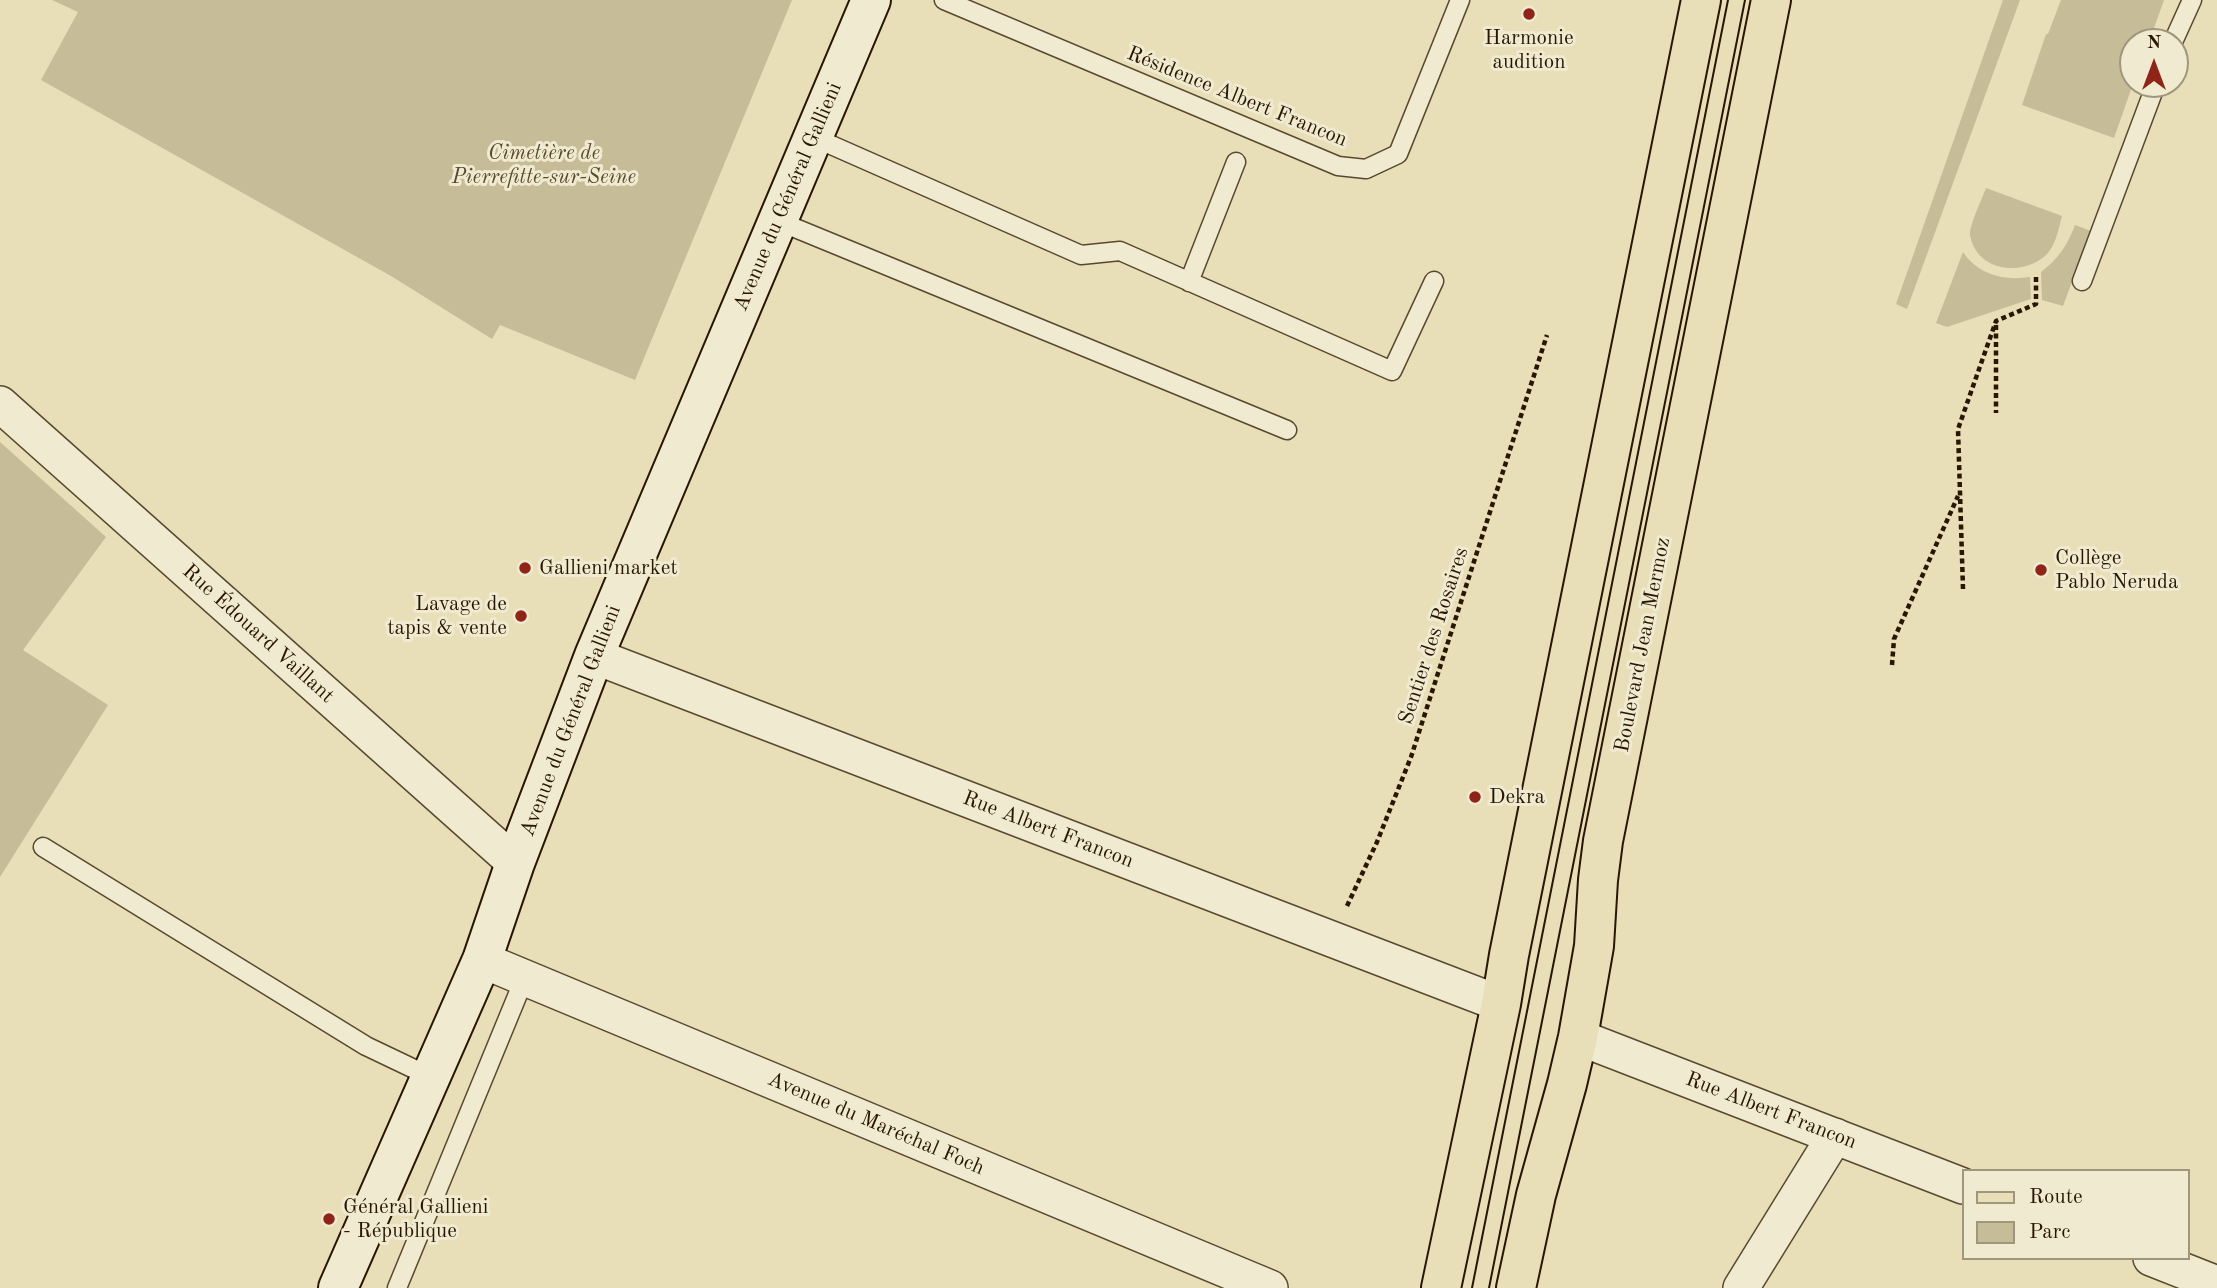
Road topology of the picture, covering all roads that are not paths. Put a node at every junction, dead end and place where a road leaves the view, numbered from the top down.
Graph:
1 (871, 0) edge
2 (944, 0) edge
3 (1460, 0) edge
4 (1701, 0) edge
5 (1771, 0) edge
6 (2192, 0) edge
7 (2179, 28) edge
8 (2151, 98) edge
9 (813, 137) junction
10 (1236, 162) dead end
11 (778, 221) junction
12 (1434, 281) dead end
13 (2082, 281) dead end
14 (1189, 282) junction
15 (0, 404) edge
16 (1287, 430) dead end
17 (594, 656) junction
18 (43, 847) dead end
19 (515, 863) junction
20 (482, 960) junction
21 (526, 977) junction
22 (1501, 1003) junction
23 (1578, 1037) junction
24 (430, 1077) junction
25 (1835, 1136) junction
26 (1962, 1186) edge
27 (2156, 1260) edge
28 (2217, 1284) edge
29 (338, 1288) edge
30 (397, 1288) edge
31 (1270, 1288) edge
32 (1441, 1288) edge
33 (1516, 1288) edge
34 (1741, 1288) edge

1 - 9 street, Avenue du Général Gallieni
2 - 3 lane, Résidence Albert Francon
4 - 22 main road
5 - 23 main road, Boulevard Jean Mermoz
6 - 7 lane
8 - 13 lane
9 - 11 street, Avenue du Général Gallieni
9 - 14 lane
10 - 14 lane
11 - 16 lane
11 - 17 street, Avenue du Général Gallieni
12 - 14 lane
15 - 19 street, Rue Édouard Vaillant
17 - 19 street, Avenue du Général Gallieni
17 - 22 street, Rue Albert Francon
18 - 24 lane
19 - 20 street, Avenue du Général Gallieni
20 - 21 street, Avenue du Maréchal Foch
20 - 24 street, Avenue du Général Gallieni
21 - 30 lane
21 - 31 street, Avenue du Maréchal Foch
22 - 32 main road
23 - 25 street, Rue Albert Francon
23 - 33 main road, Boulevard Jean Mermoz
24 - 29 street, Avenue du Général Gallieni
25 - 26 street, Rue Albert Francon
25 - 34 street
27 - 28 street

